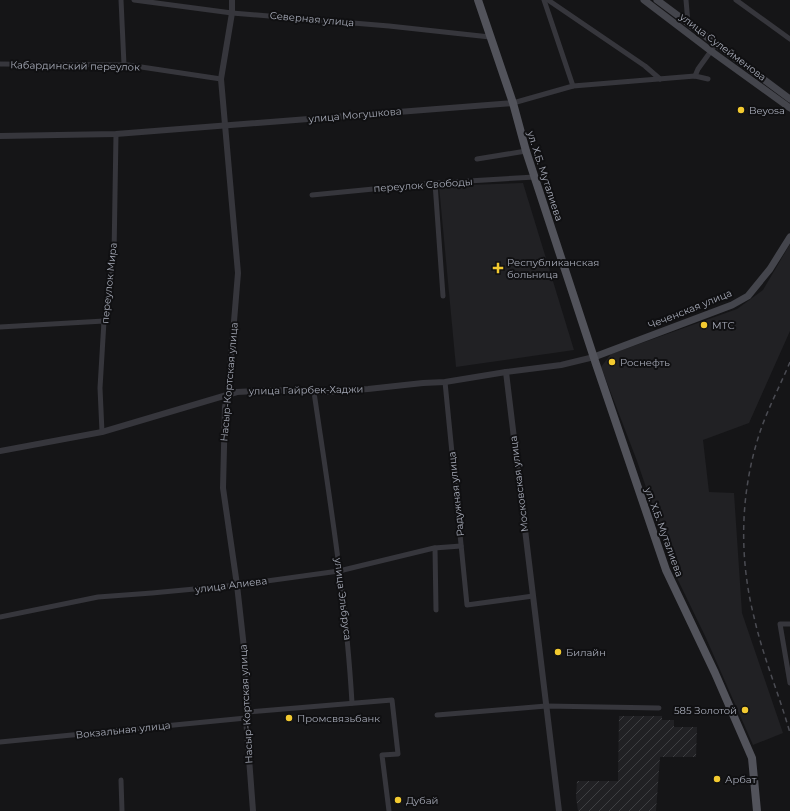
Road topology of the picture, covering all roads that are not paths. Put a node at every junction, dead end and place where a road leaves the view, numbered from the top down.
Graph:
1 (121, 0) edge
2 (134, 0) edge
3 (232, 0) edge
4 (478, 0) edge
5 (544, 0) edge
6 (548, 0) edge
7 (644, 0) edge
8 (657, 0) edge
9 (686, 0) edge
10 (736, 0) edge
11 (232, 13) junction
12 (688, 23) junction
13 (490, 37) junction
14 (790, 39) edge
15 (716, 44) junction
16 (711, 51) junction
17 (0, 64) edge
18 (124, 65) junction
19 (695, 76) junction
20 (221, 79) junction
21 (660, 79) junction
22 (708, 79) dead end
23 (573, 86) junction
24 (790, 99) edge
25 (513, 103) junction
26 (790, 108) edge
27 (224, 126) junction
28 (116, 134) junction
29 (0, 136) edge
30 (526, 151) junction
31 (477, 159) dead end
32 (535, 177) junction
33 (435, 183) junction
34 (312, 195) dead end
35 (790, 237) edge
36 (443, 296) dead end
37 (104, 321) junction
38 (0, 327) edge
39 (594, 357) junction
40 (506, 372) junction
41 (445, 382) junction
42 (314, 392) junction
43 (228, 394) junction
44 (102, 432) junction
45 (0, 451) edge
46 (461, 546) junction
47 (435, 548) junction
48 (339, 571) junction
49 (237, 585) junction
50 (533, 596) junction
51 (436, 610) dead end
52 (0, 617) edge
53 (790, 624) edge
54 (790, 683) edge
55 (352, 703) junction
56 (546, 706) junction
57 (659, 708) dead end
58 (247, 715) junction
59 (437, 715) dead end
60 (0, 742) edge
61 (746, 744) junction
62 (121, 780) dead end
63 (122, 811) edge
64 (253, 811) edge
65 (389, 811) edge
66 (559, 811) edge
67 (754, 811) edge
68 (757, 811) edge

1 - 18 street
2 - 11 street, Северная улица
3 - 11 street, Насыр-Кортская улица
4 - 13 main road, ул. Х.Б. Муталиева
5 - 23 street
6 - 21 street
7 - 16 main road, улица Сулейменова
8 - 12 main road, улица Сулейменова
9 - 12 street
10 - 14 street
11 - 13 street, Северная улица
11 - 20 street, Насыр-Кортская улица
12 - 15 main road, улица Сулейменова
13 - 25 main road, ул. Х.Б. Муталиева
15 - 16 street
15 - 24 main road, улица Сулейменова
16 - 19 street
16 - 26 main road, улица Сулейменова
17 - 18 street, Кабардинский переулок
18 - 20 street, Кабардинский переулок
19 - 21 street, улица Могушкова
19 - 22 street, улица Могушкова
20 - 27 street, Насыр-Кортская улица
21 - 23 street, улица Могушкова
23 - 25 street, улица Могушкова
25 - 27 street, улица Могушкова
25 - 30 main road, ул. Х.Б. Муталиева
27 - 28 street, улица Могушкова
27 - 43 street, Насыр-Кортская улица
28 - 29 street, улица Могушкова
28 - 37 street, переулок Мира
30 - 31 street
30 - 32 main road, ул. Х.Б. Муталиева
32 - 33 street, переулок Свободы
32 - 39 main road, ул. Х.Б. Муталиева
33 - 34 street, переулок Свободы
33 - 36 street
35 - 39 main road, Чеченская улица
37 - 38 street
37 - 44 street, переулок Мира
39 - 40 street, улица Гайрбек-Хаджи
39 - 61 main road, ул. Х.Б. Муталиева
40 - 41 street, улица Гайрбек-Хаджи
40 - 50 street, Московская улица
41 - 42 street, улица Гайрбек-Хаджи
41 - 46 street, Радужная улица
42 - 43 street, улица Гайрбек-Хаджи
42 - 48 street, улица Эльбруса
43 - 44 street, улица Гайрбек-Хаджи
43 - 49 street, Насыр-Кортская улица
44 - 45 street, улица Гайрбек-Хаджи
46 - 47 street, улица Алиева
46 - 50 street, Радужная улица
47 - 48 street, улица Алиева
47 - 51 street
48 - 49 street, улица Алиева
48 - 55 street, улица Эльбруса
49 - 52 street, улица Алиева
49 - 58 street, Насыр-Кортская улица
50 - 56 street, Московская улица
53 - 54 street
55 - 58 street
55 - 65 street
56 - 57 street
56 - 59 street
56 - 66 street, Московская улица
58 - 60 street, Вокзальная улица
58 - 64 street, Насыр-Кортская улица
61 - 67 main road
61 - 68 main road
62 - 63 street

